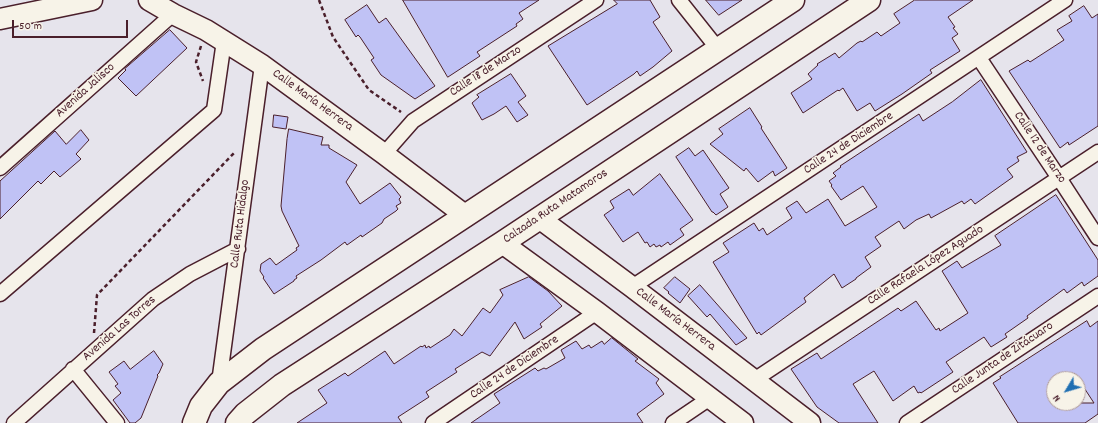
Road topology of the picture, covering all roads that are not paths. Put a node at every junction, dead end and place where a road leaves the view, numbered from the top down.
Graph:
1 (92, 0) edge
2 (149, 0) edge
3 (596, 0) edge
4 (679, 0) edge
5 (793, 0) edge
6 (868, 0) edge
7 (1065, 0) edge
8 (173, 14) junction
9 (0, 19) edge
10 (224, 41) junction
11 (718, 49) junction
12 (979, 58) junction
13 (262, 65) junction
14 (1098, 152) edge
15 (384, 154) junction
16 (0, 168) edge
17 (1059, 178) junction
18 (466, 216) junction
19 (539, 218) junction
20 (1098, 238) edge
21 (502, 243) junction
22 (238, 249) junction
23 (632, 287) junction
24 (0, 294) edge
25 (1098, 296) edge
26 (596, 312) junction
27 (74, 370) junction
28 (754, 380) junction
29 (219, 383) junction
30 (710, 398) junction
31 (241, 418) edge
32 (14, 423) edge
33 (117, 423) edge
34 (194, 423) edge
35 (433, 423) edge
36 (674, 423) edge
37 (743, 423) edge
38 (810, 423) edge
39 (907, 423) edge

1 - 9 main road
2 - 8 main road, Calle María Herrera
3 - 15 street, Calle 18 de Marzo
4 - 11 street
5 - 11 main road
6 - 19 main road, Calzada Ruta Matamoros
7 - 12 street, Calle 24 de Diciembre
8 - 10 main road, Calle María Herrera
8 - 16 street, Avenida Jalisco
10 - 13 main road, Calle María Herrera
10 - 24 street
11 - 18 main road
12 - 17 street, Calle 12 de Marzo
12 - 23 street, Calle 24 de Diciembre
13 - 15 main road, Calle María Herrera
13 - 22 street, Calle Ruta Hidalgo
14 - 17 street, Calle Rafaela López Aguado
15 - 18 main road, Calle María Herrera
17 - 20 street, Calle 12 de Marzo
17 - 28 street, Calle Rafaela López Aguado
18 - 29 main road
19 - 21 main road, Calzada Ruta Matamoros
19 - 23 main road, Calle María Herrera
21 - 26 main road
21 - 31 main road, Calzada Ruta Matamoros
22 - 27 street, Avenida Las Torres
22 - 29 street, Calle Ruta Hidalgo
23 - 28 main road, Calle María Herrera
25 - 39 street, Calle Junta de Zitácuaro
26 - 30 main road
26 - 35 street, Calle 24 de Diciembre
27 - 32 street, Avenida Las Torres
27 - 33 street
28 - 38 main road, Calle María Herrera
29 - 34 main road
30 - 36 street
30 - 37 main road

